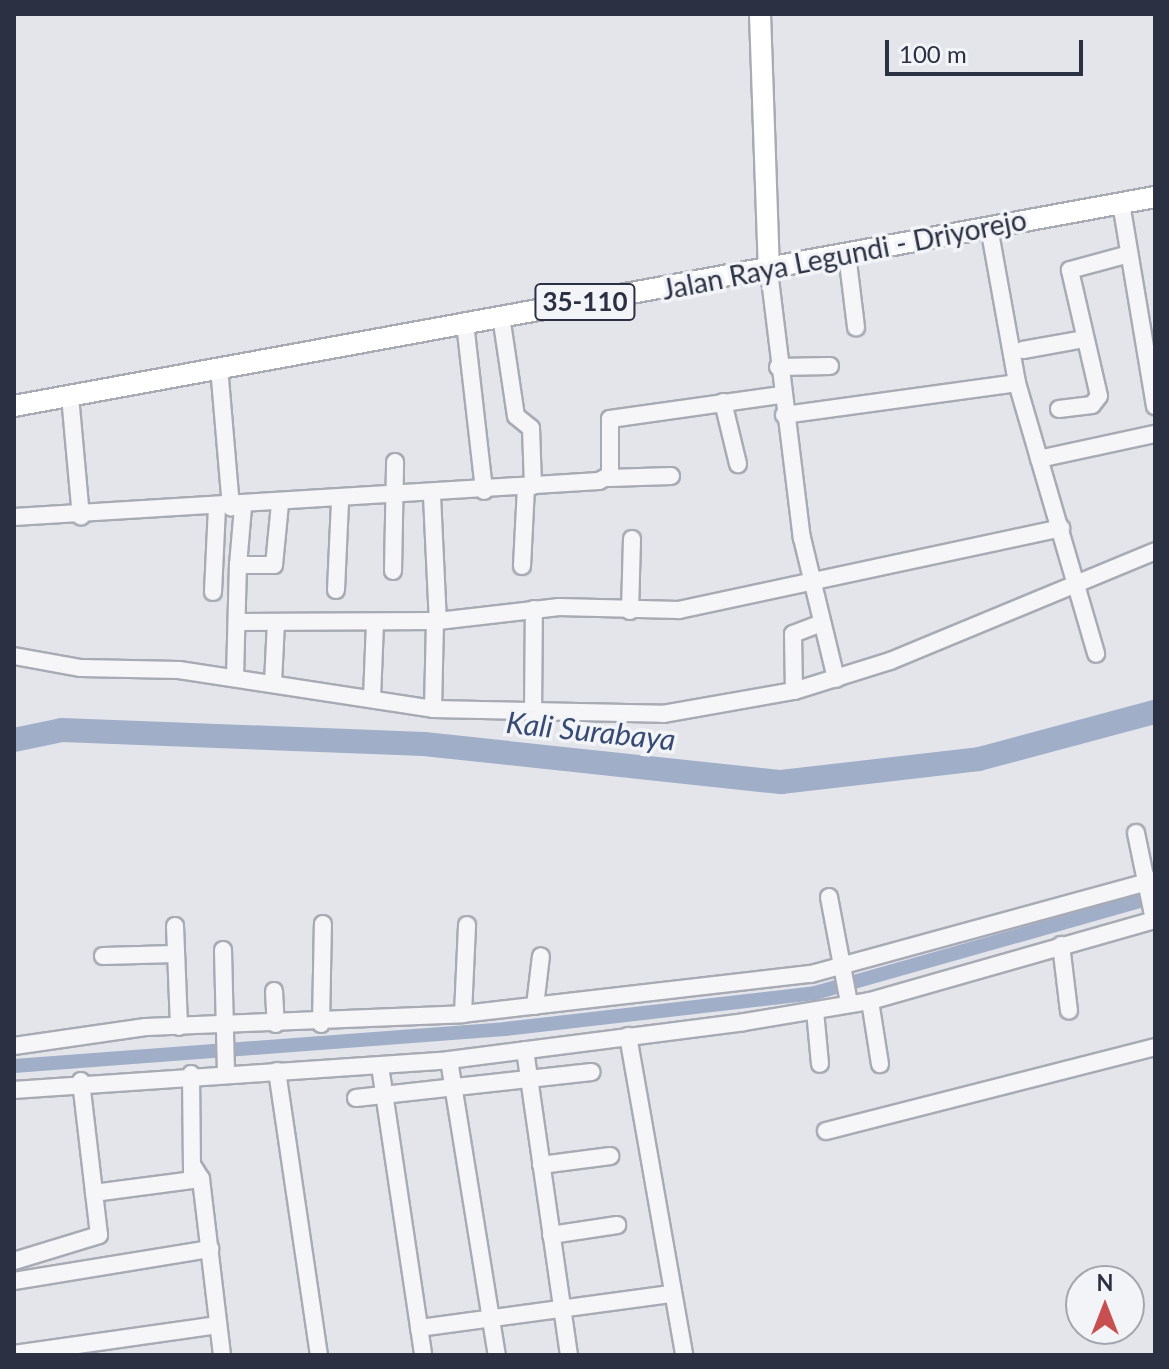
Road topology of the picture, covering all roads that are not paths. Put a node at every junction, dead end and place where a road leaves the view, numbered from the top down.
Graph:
1 (760, 14) edge
2 (1155, 197) edge
3 (1121, 203) junction
4 (989, 227) junction
5 (847, 254) junction
6 (1129, 254) junction
7 (769, 271) junction
8 (501, 316) junction
9 (465, 323) junction
10 (856, 327) dead end
11 (1085, 339) junction
12 (1023, 350) dead end
13 (830, 366) dead end
14 (219, 367) junction
15 (778, 367) junction
16 (1017, 383) junction
17 (781, 395) junction
18 (70, 396) junction
19 (723, 402) junction
20 (14, 406) edge
21 (1155, 406) edge
22 (1059, 409) dead end
23 (784, 415) junction
24 (1155, 434) edge
25 (1039, 459) junction
26 (395, 462) dead end
27 (738, 464) dead end
28 (671, 476) dead end
29 (609, 478) junction
30 (530, 487) junction
31 (484, 491) junction
32 (432, 496) junction
33 (397, 498) junction
34 (340, 502) junction
35 (280, 504) junction
36 (230, 507) junction
37 (81, 516) junction
38 (14, 517) edge
39 (1061, 528) junction
40 (632, 539) dead end
41 (1155, 551) edge
42 (238, 565) junction
43 (522, 566) dead end
44 (393, 571) dead end
45 (813, 586) junction
46 (1079, 587) junction
47 (336, 590) dead end
48 (213, 592) dead end
49 (534, 609) junction
50 (630, 611) junction
51 (436, 621) junction
52 (237, 622) junction
53 (276, 622) junction
54 (375, 622) junction
55 (822, 623) junction
56 (1096, 654) dead end
57 (14, 656) edge
58 (235, 678) junction
59 (836, 679) junction
60 (273, 683) junction
61 (794, 691) junction
62 (372, 698) junction
63 (433, 709) junction
64 (533, 715) junction
65 (1136, 833) dead end
66 (1148, 883) edge
67 (829, 897) dead end
68 (1153, 916) edge
69 (323, 924) dead end
70 (467, 925) dead end
71 (175, 926) dead end
72 (1061, 945) junction
73 (223, 950) dead end
74 (176, 954) junction
75 (103, 956) dead end
76 (541, 956) dead end
77 (842, 970) junction
78 (274, 991) dead end
79 (848, 999) junction
80 (870, 1001) junction
81 (535, 1006) junction
82 (815, 1011) junction
83 (1069, 1011) dead end
84 (463, 1014) junction
85 (276, 1024) junction
86 (321, 1024) junction
87 (179, 1027) junction
88 (225, 1027) junction
89 (628, 1036) junction
90 (14, 1046) edge
91 (1155, 1047) edge
92 (525, 1050) junction
93 (449, 1060) junction
94 (820, 1064) dead end
95 (880, 1064) dead end
96 (380, 1066) junction
97 (231, 1069) junction
98 (277, 1071) junction
99 (592, 1072) dead end
100 (191, 1074) junction
101 (529, 1078) junction
102 (81, 1081) junction
103 (454, 1087) junction
104 (14, 1090) edge
105 (385, 1096) junction
106 (356, 1098) dead end
107 (826, 1131) dead end
108 (610, 1156) dead end
109 (541, 1165) junction
110 (195, 1174) junction
111 (94, 1193) junction
112 (617, 1225) dead end
113 (551, 1235) junction
114 (207, 1252) junction
115 (14, 1261) edge
116 (14, 1281) edge
117 (672, 1294) junction
118 (562, 1306) junction
119 (491, 1318) junction
120 (218, 1325) junction
121 (419, 1328) junction
122 (14, 1354) edge
123 (222, 1355) edge
124 (319, 1355) edge
125 (423, 1355) edge
126 (497, 1355) edge
127 (569, 1355) edge
128 (684, 1355) edge

1 - 7 main road
2 - 3 main road, Jalan Raya Legundi - Driyorejo / 35-110
3 - 4 main road, Jalan Raya Legundi - Driyorejo / 35-110
3 - 6 street
4 - 5 main road, Jalan Raya Legundi - Driyorejo / 35-110
4 - 16 street
5 - 7 main road, Jalan Raya Legundi - Driyorejo / 35-110
5 - 10 street
6 - 11 street
6 - 21 street
7 - 8 main road, Jalan Raya Legundi - Driyorejo / 35-110
7 - 15 street
8 - 9 main road, Jalan Raya Legundi - Driyorejo / 35-110
8 - 30 street
9 - 14 main road, Jalan Raya Legundi - Driyorejo / 35-110
9 - 31 street
11 - 12 street
11 - 22 street
13 - 15 street
14 - 18 main road, Jalan Raya Legundi - Driyorejo / 35-110
14 - 36 street
15 - 17 street
16 - 23 street
16 - 25 street
17 - 19 street
17 - 23 street
18 - 20 main road, Jalan Raya Legundi - Driyorejo / 35-110
18 - 37 street
19 - 27 street
19 - 29 street
23 - 45 street
24 - 25 street
25 - 39 street
26 - 33 street
28 - 29 street
29 - 30 street
30 - 31 street
30 - 43 street
31 - 32 street
32 - 33 street
32 - 51 street
33 - 34 street
33 - 44 street
34 - 35 street
34 - 47 street
35 - 36 street
35 - 42 street
36 - 37 street
36 - 42 street
36 - 48 street
37 - 38 street
39 - 45 street
39 - 46 street
40 - 50 street
41 - 46 street
42 - 52 street
45 - 50 street
45 - 55 street
46 - 56 street
46 - 59 street
49 - 50 street
49 - 51 street
49 - 64 street
51 - 54 street
51 - 63 street
52 - 53 street
52 - 58 street
53 - 54 street
53 - 60 street
54 - 62 street
55 - 59 street
55 - 61 street
57 - 58 street
58 - 60 street
59 - 61 street
60 - 62 street
61 - 64 street
62 - 63 street
63 - 64 street
65 - 66 street
66 - 68 street
66 - 77 street
67 - 77 street
68 - 72 street
69 - 86 street
70 - 84 street
71 - 74 street
72 - 80 street
72 - 83 street
73 - 88 street
74 - 75 street
74 - 87 street
76 - 81 street
77 - 79 street
77 - 81 street
78 - 85 street
79 - 80 street
79 - 82 street
80 - 95 street
81 - 84 street
82 - 89 street
82 - 94 street
84 - 86 street
85 - 86 street
85 - 88 street
87 - 88 street
87 - 90 street
88 - 97 street
89 - 92 street
89 - 117 street
91 - 107 street
92 - 93 street
92 - 101 street
93 - 96 street
93 - 103 street
96 - 98 street
96 - 105 street
97 - 98 street
97 - 100 street
98 - 124 street
99 - 101 street
100 - 102 street
100 - 110 street
101 - 103 street
101 - 109 street
102 - 104 street
102 - 111 street
103 - 105 street
103 - 119 street
105 - 106 street
105 - 121 street
108 - 109 street
109 - 113 street
110 - 111 street
110 - 114 street
111 - 115 street
112 - 113 street
113 - 118 street
114 - 116 street
114 - 120 street
117 - 118 street
117 - 128 street
118 - 119 street
118 - 127 street
119 - 121 street
119 - 126 street
120 - 122 street
120 - 123 street
121 - 125 street

